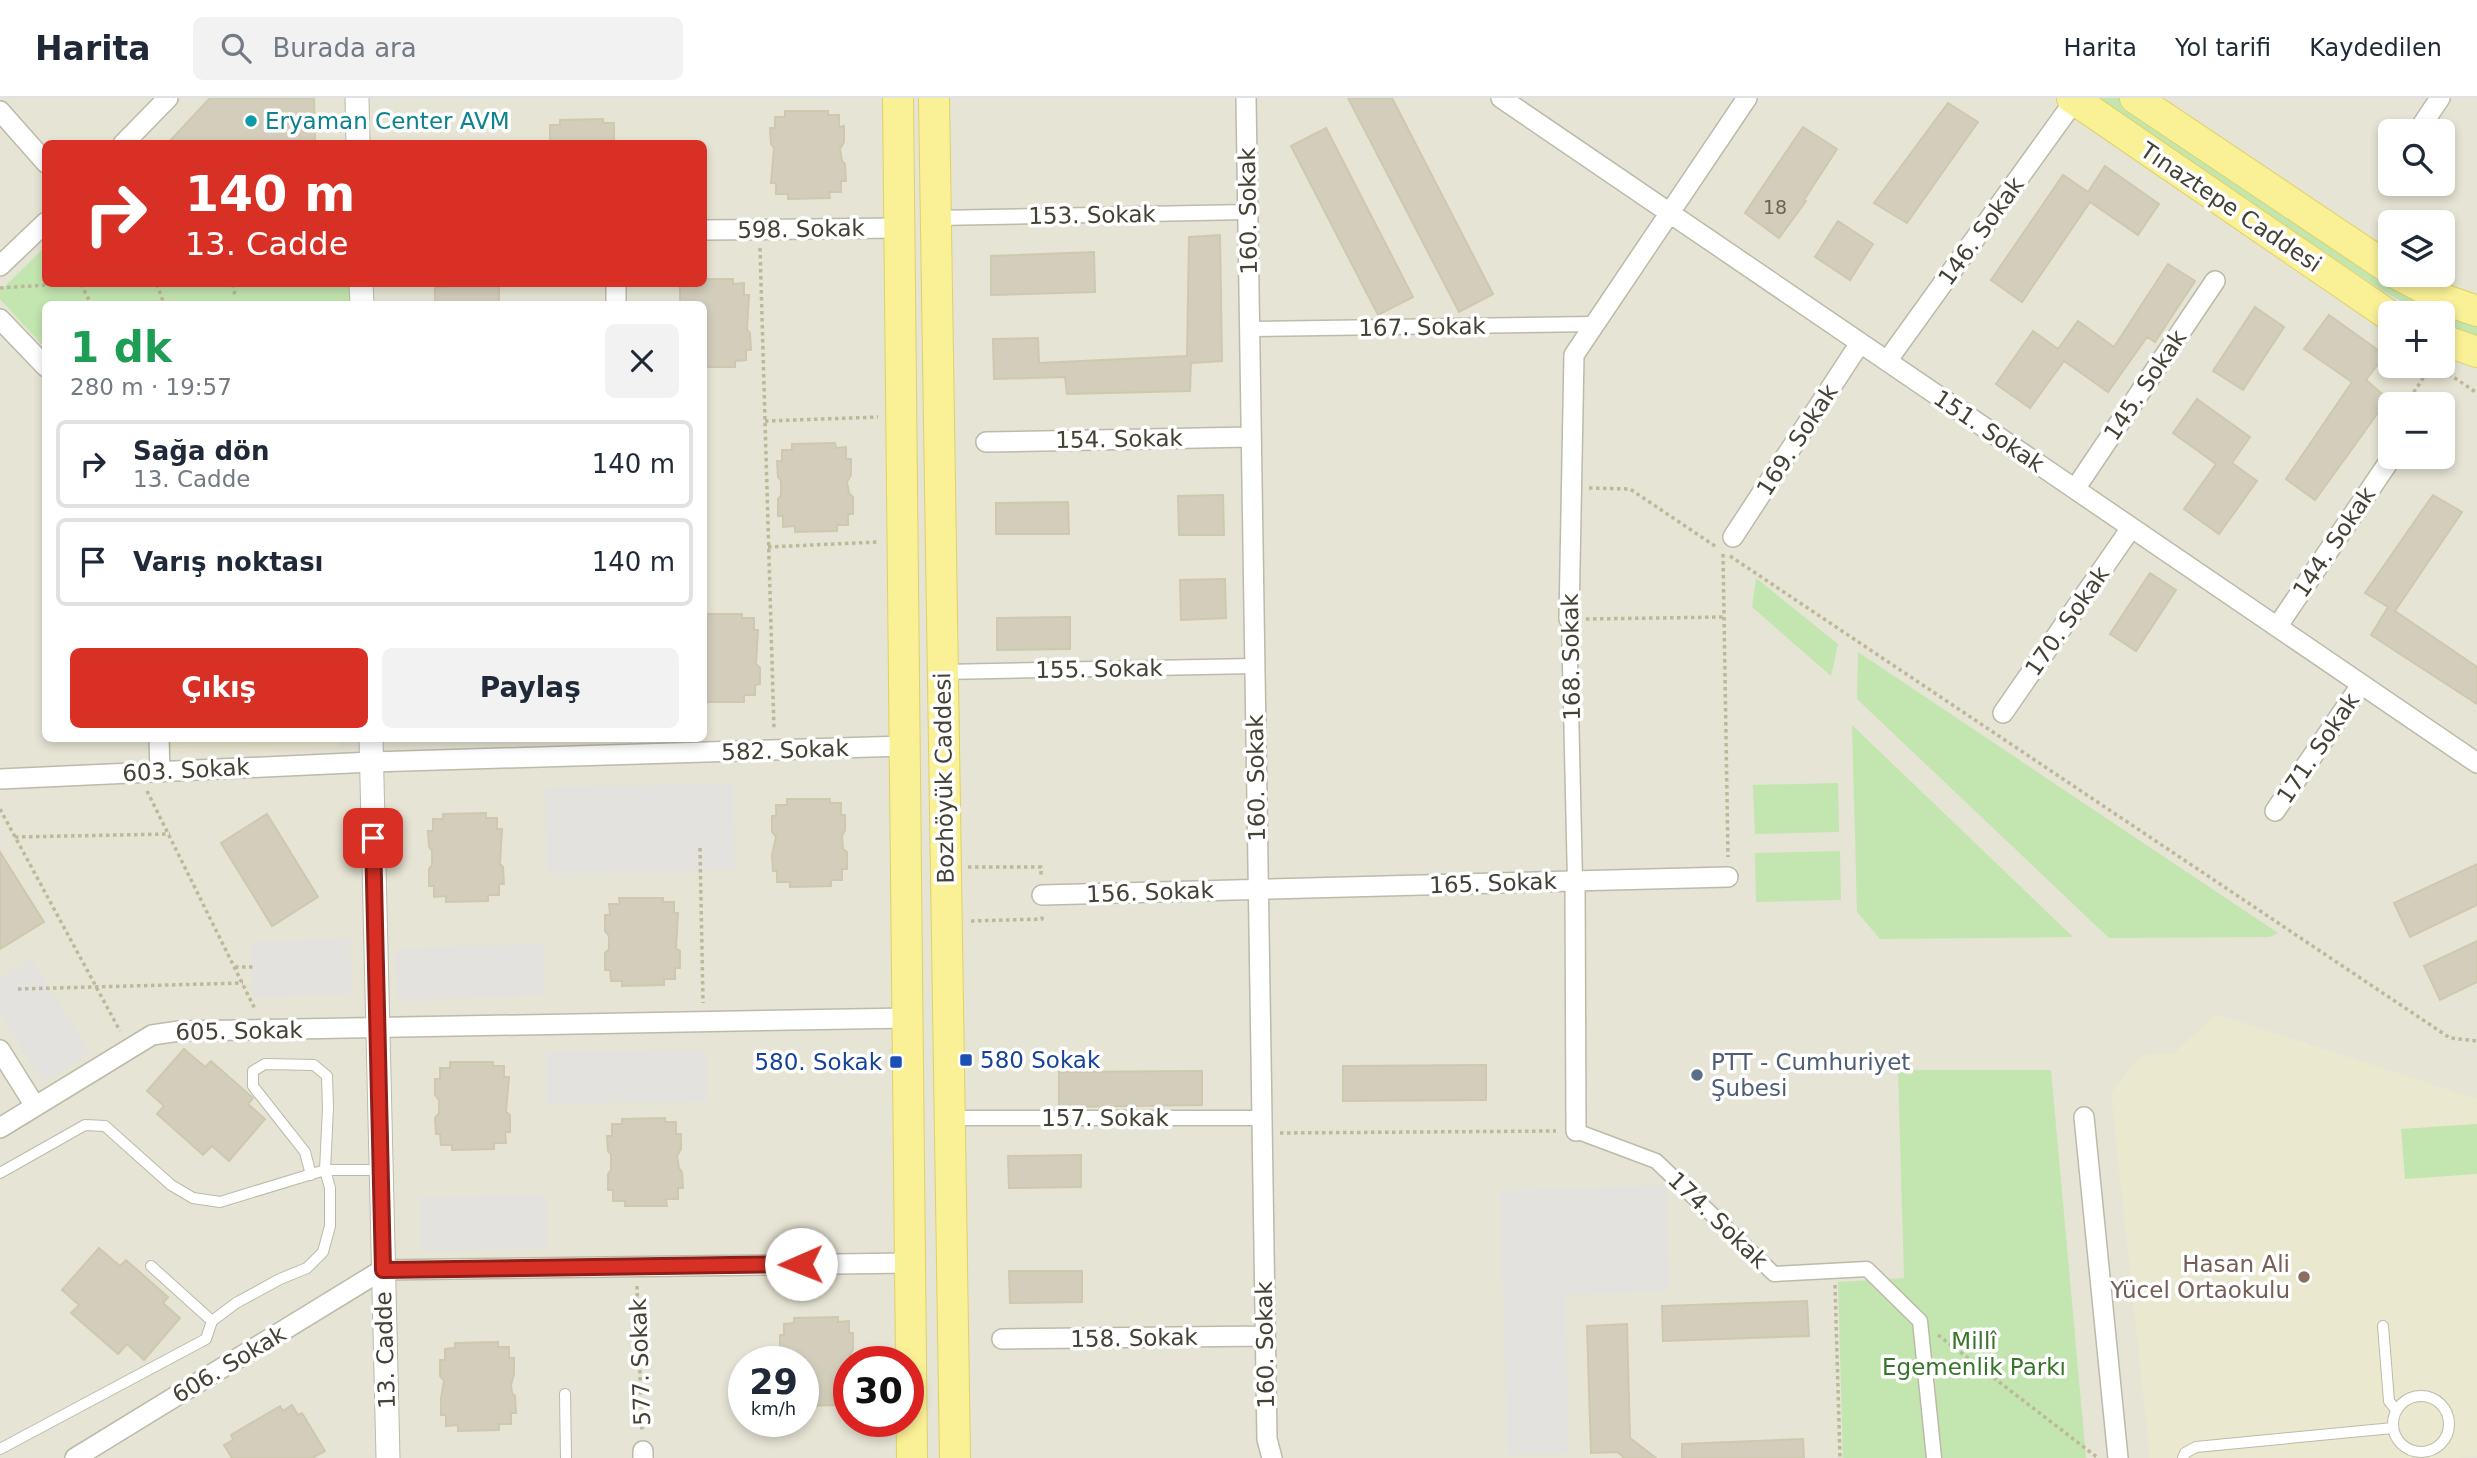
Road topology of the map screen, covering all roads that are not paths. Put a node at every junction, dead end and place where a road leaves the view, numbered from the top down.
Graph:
1 (168, 98) edge
2 (357, 98) edge
3 (898, 98) edge
4 (934, 98) edge
5 (1246, 98) edge
6 (1501, 98) edge
7 (1747, 98) edge
8 (2135, 98) edge
9 (2440, 98) edge
10 (2073, 99) edge
11 (0, 111) edge
12 (2426, 119) edge
13 (127, 140) edge
14 (358, 140) edge
15 (42, 158) edge
16 (1248, 212) junction
17 (1669, 212) junction
18 (936, 218) junction
19 (42, 226) edge
20 (899, 228) junction
21 (707, 230) edge
22 (2378, 261) edge
23 (0, 266) edge
24 (2215, 281) dead end
25 (2422, 287) edge
26 (2378, 308) edge
27 (2477, 312) edge
28 (0, 319) edge
29 (1595, 324) junction
30 (1249, 329) junction
31 (1860, 343) junction
32 (2455, 344) edge
33 (2477, 352) edge
34 (1887, 361) junction
35 (42, 363) edge
36 (1251, 437) junction
37 (986, 442) dead end
38 (2384, 469) edge
39 (2075, 489) junction
40 (2131, 528) junction
41 (1728, 544) road end
42 (1569, 619) joint
43 (2277, 626) junction
44 (1255, 666) junction
45 (943, 672) junction
46 (2361, 685) junction
47 (2003, 713) dead end
48 (159, 742) edge
49 (371, 742) edge
50 (638, 746) edge
51 (905, 746) junction
52 (372, 762) junction
53 (2477, 763) edge
54 (160, 772) junction
55 (0, 779) edge
56 (2275, 811) dead end
57 (1728, 877) road end
58 (1575, 881) junction
59 (1258, 890) junction
60 (1042, 895) road end
61 (908, 1018) junction
62 (377, 1029) junction
63 (0, 1050) edge
64 (35, 1106) junction
65 (2084, 1117) dead end
66 (950, 1118) junction
67 (1262, 1125) junction
68 (0, 1128) edge
69 (1576, 1131) joint
70 (325, 1170) junction
71 (380, 1170) junction
72 (0, 1173) edge
73 (311, 1175) junction
74 (910, 1263) junction
75 (151, 1266) dead end
76 (383, 1270) junction
77 (212, 1321) junction
78 (2383, 1326) dead end
79 (1265, 1336) junction
80 (1002, 1339) dead end
81 (565, 1394) dead end
82 (2396, 1410) junction
83 (2393, 1428) junction
84 (0, 1449) edge
85 (75, 1458) edge
86 (388, 1458) edge
87 (566, 1458) edge
88 (912, 1458) edge
89 (954, 1458) edge
90 (1272, 1458) edge
91 (1934, 1458) edge
92 (2118, 1458) edge
93 (2183, 1458) edge

1 - 13 street
2 - 14 street
3 - 20 main road, Bozhöyük Caddesi
4 - 18 main road, Bozhöyük Caddesi
5 - 16 street, 160. Sokak
6 - 17 street, 151. Sokak
7 - 17 street, 168. Sokak
8 - 22 main road, Tınaztepe Caddesi
9 - 12 street
10 - 26 main road, Tınaztepe Caddesi
10 - 34 street, 146. Sokak
11 - 15 street
16 - 18 street, 153. Sokak
16 - 30 street, 160. Sokak
17 - 29 street, 168. Sokak
17 - 31 street, 151. Sokak
18 - 45 main road, Bozhöyük Caddesi
19 - 23 street
20 - 21 street, 598. Sokak
20 - 51 main road, Bozhöyük Caddesi
24 - 39 street, 145. Sokak
25 - 27 main road
28 - 35 street
29 - 30 street, 167. Sokak
29 - 42 street, 168. Sokak
30 - 36 street, 160. Sokak
31 - 34 street, 151. Sokak
31 - 41 street, 169. Sokak
32 - 33 main road
34 - 39 street, 151. Sokak
36 - 37 street, 154. Sokak
36 - 44 street, 160. Sokak
38 - 43 street, 144. Sokak
39 - 40 street, 151. Sokak
40 - 43 street, 151. Sokak
40 - 47 street, 170. Sokak
42 - 58 street, 168. Sokak
43 - 46 street, 151. Sokak
44 - 45 street, 155. Sokak
44 - 59 street, 160. Sokak
45 - 66 main road, Bozhöyük Caddesi
46 - 53 street, 151. Sokak
46 - 56 street, 171. Sokak
48 - 54 street
49 - 52 street, 13. Cadde
50 - 51 street, 582. Sokak
50 - 52 street, 582. Sokak
51 - 61 main road, Bozhöyük Caddesi
52 - 54 street, 603. Sokak
52 - 62 street, 13. Cadde
54 - 55 street, 603. Sokak
57 - 58 street, 165. Sokak
58 - 59 street, 165. Sokak
58 - 69 street, 168. Sokak
59 - 60 street, 156. Sokak
59 - 67 street, 160. Sokak
61 - 62 street
61 - 74 main road, Bozhöyük Caddesi
62 - 64 street, 605. Sokak
62 - 71 street, 13. Cadde
63 - 64 street
64 - 68 street, 605. Sokak
65 - 92 street
66 - 67 street, 157. Sokak
66 - 89 main road, Bozhöyük Caddesi
67 - 79 street, 160. Sokak
69 - 91 street, 174. Sokak
70 - 71 lane
70 - 73 lane
70 - 73 lane
70 - 77 lane
71 - 76 street, 13. Cadde
72 - 73 lane
74 - 76 street
74 - 88 main road, Bozhöyük Caddesi
75 - 77 lane
76 - 85 street, 606. Sokak
76 - 86 street, 13. Cadde
77 - 84 lane
78 - 82 lane
79 - 80 street, 158. Sokak
79 - 90 street, 160. Sokak
81 - 87 lane
82 - 83 lane
82 - 83 lane
83 - 93 lane

